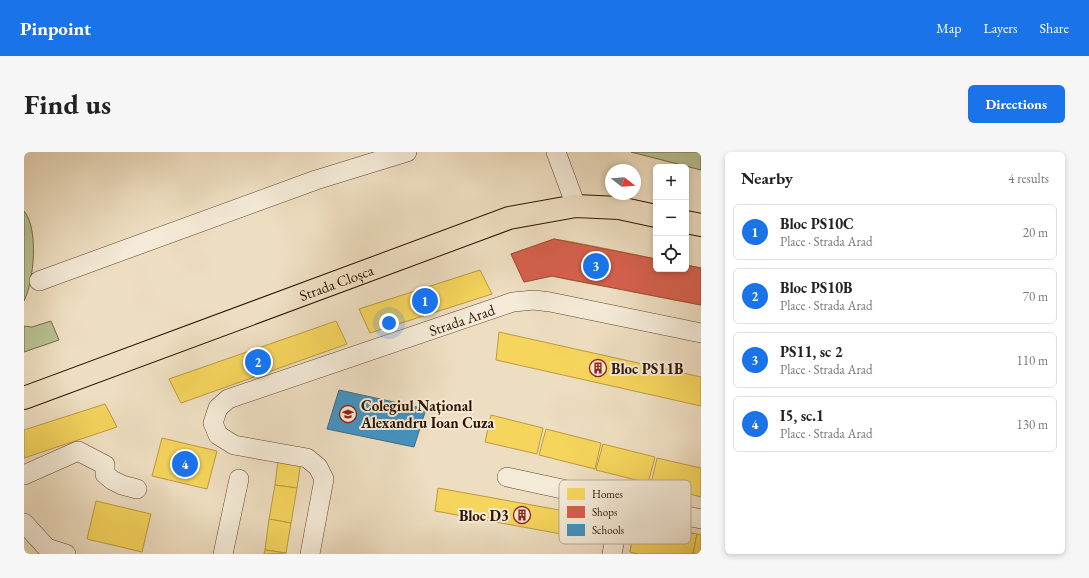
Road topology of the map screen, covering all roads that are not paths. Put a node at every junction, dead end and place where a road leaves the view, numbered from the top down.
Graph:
1 (407, 152) edge
2 (556, 152) edge
3 (576, 206) junction
4 (653, 215) edge
5 (689, 223) edge
6 (701, 225) edge
7 (39, 281) dead end
8 (701, 333) edge
9 (24, 398) edge
10 (24, 475) edge
11 (507, 477) dead end
12 (239, 479) dead end
13 (559, 488) edge
14 (136, 489) dead end
15 (691, 517) edge
16 (701, 519) edge
17 (24, 523) edge
18 (614, 544) edge
19 (66, 554) edge
20 (223, 554) edge
21 (310, 554) edge
22 (612, 554) edge

1 - 7 street
2 - 3 street
3 - 4 main road, Strada Cloșca
3 - 9 main road, Strada Cloșca
5 - 6 main road
8 - 21 street, Strada Arad
10 - 14 street
11 - 13 street
12 - 20 street
15 - 16 street
17 - 19 street
18 - 22 street

